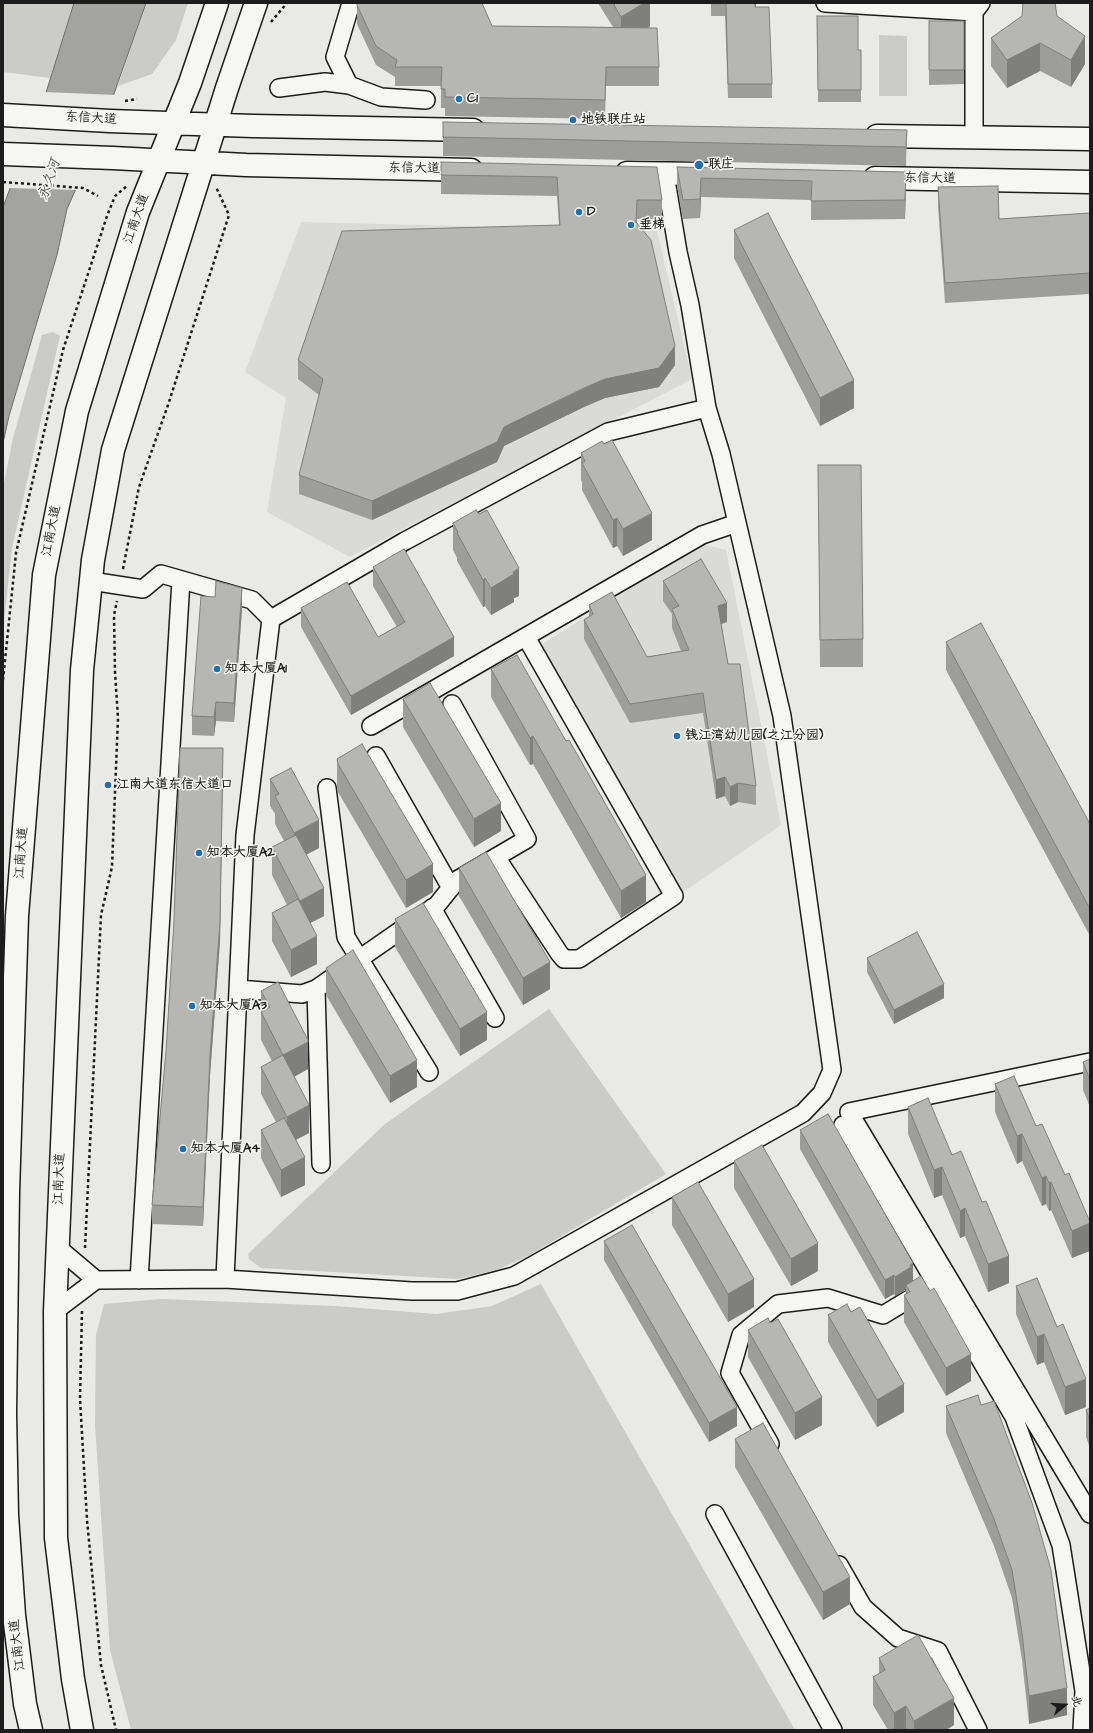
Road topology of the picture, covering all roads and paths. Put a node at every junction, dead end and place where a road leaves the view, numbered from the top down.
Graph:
1 (217, 3) edge
2 (256, 3) edge
3 (351, 3) edge
4 (825, 3) edge
5 (978, 7) edge
6 (349, 85) junction
7 (279, 88) dead end
8 (137, 99) dead end
9 (426, 100) dead end
10 (121, 101) dead end
11 (3, 115) edge
12 (174, 123) junction
13 (216, 124) junction
14 (496, 130) edge
15 (860, 136) edge
16 (974, 138) junction
17 (1090, 139) edge
18 (9, 154) edge
19 (159, 160) junction
20 (204, 163) junction
21 (487, 170) edge
22 (611, 172) edge
23 (665, 174) junction
24 (728, 175) edge
25 (854, 177) edge
26 (3, 182) edge
27 (1090, 182) edge
28 (98, 196) dead end
29 (707, 408) junction
30 (737, 523) junction
31 (181, 580) junction
32 (91, 581) junction
33 (120, 586) junction
34 (271, 619) junction
35 (526, 637) junction
36 (452, 704) dead end
37 (370, 726) dead end
38 (376, 756) dead end
39 (327, 788) dead end
40 (496, 857) junction
41 (450, 888) junction
42 (432, 908) junction
43 (10, 919) edge
44 (360, 959) junction
45 (238, 989) junction
46 (316, 989) junction
47 (495, 1018) dead end
48 (1090, 1062) edge
49 (429, 1072) dead end
50 (839, 1117) dead end
51 (321, 1164) dead end
52 (57, 1247) junction
53 (225, 1279) junction
54 (88, 1280) junction
55 (140, 1280) junction
56 (936, 1284) junction
57 (54, 1311) junction
58 (777, 1456) edge
59 (715, 1514) dead end
60 (1090, 1514) edge
61 (831, 1552) edge
62 (1087, 1689) edge
63 (31, 1730) edge
64 (82, 1730) edge
65 (116, 1730) edge
66 (834, 1730) edge
67 (978, 1730) edge
68 (1082, 1730) edge

1 - 12 main road, 江南大道
2 - 13 main road, 江南大道
3 - 6 street
4 - 5 street
5 - 16 street
6 - 7 street
6 - 9 street
8 - 10 path
11 - 12 main road, 东信大道
12 - 13 main road, 东信大道
12 - 19 main road, 江南大道
13 - 14 main road, 东信大道
13 - 20 main road, 江南大道
15 - 16 main road
16 - 17 main road
18 - 19 main road, 东信大道
19 - 20 main road, 东信大道
19 - 43 main road, 江南大道
20 - 21 main road, 东信大道
20 - 32 main road, 江南大道
20 - 33 path
22 - 23 main road
23 - 24 main road
23 - 29 street
25 - 27 main road, 东信大道
26 - 28 path
29 - 30 street
29 - 34 street
30 - 35 street
30 - 53 street
31 - 33 street
31 - 34 street
31 - 55 street
32 - 33 street
32 - 52 main road, 江南大道
33 - 54 path
34 - 45 street
35 - 37 street
35 - 40 street
36 - 40 street
38 - 41 street
39 - 44 street
40 - 41 street
41 - 42 street
42 - 44 street
42 - 47 street
43 - 63 main road, 江南大道
44 - 46 street
44 - 49 street
45 - 46 street
45 - 53 street
46 - 51 street
48 - 60 street
50 - 56 street
52 - 54 street
52 - 57 main road, 江南大道
53 - 55 street
54 - 55 street
54 - 57 street
54 - 65 path
56 - 58 street
56 - 62 street
57 - 64 main road, 江南大道
59 - 66 street
61 - 67 street
62 - 68 street

